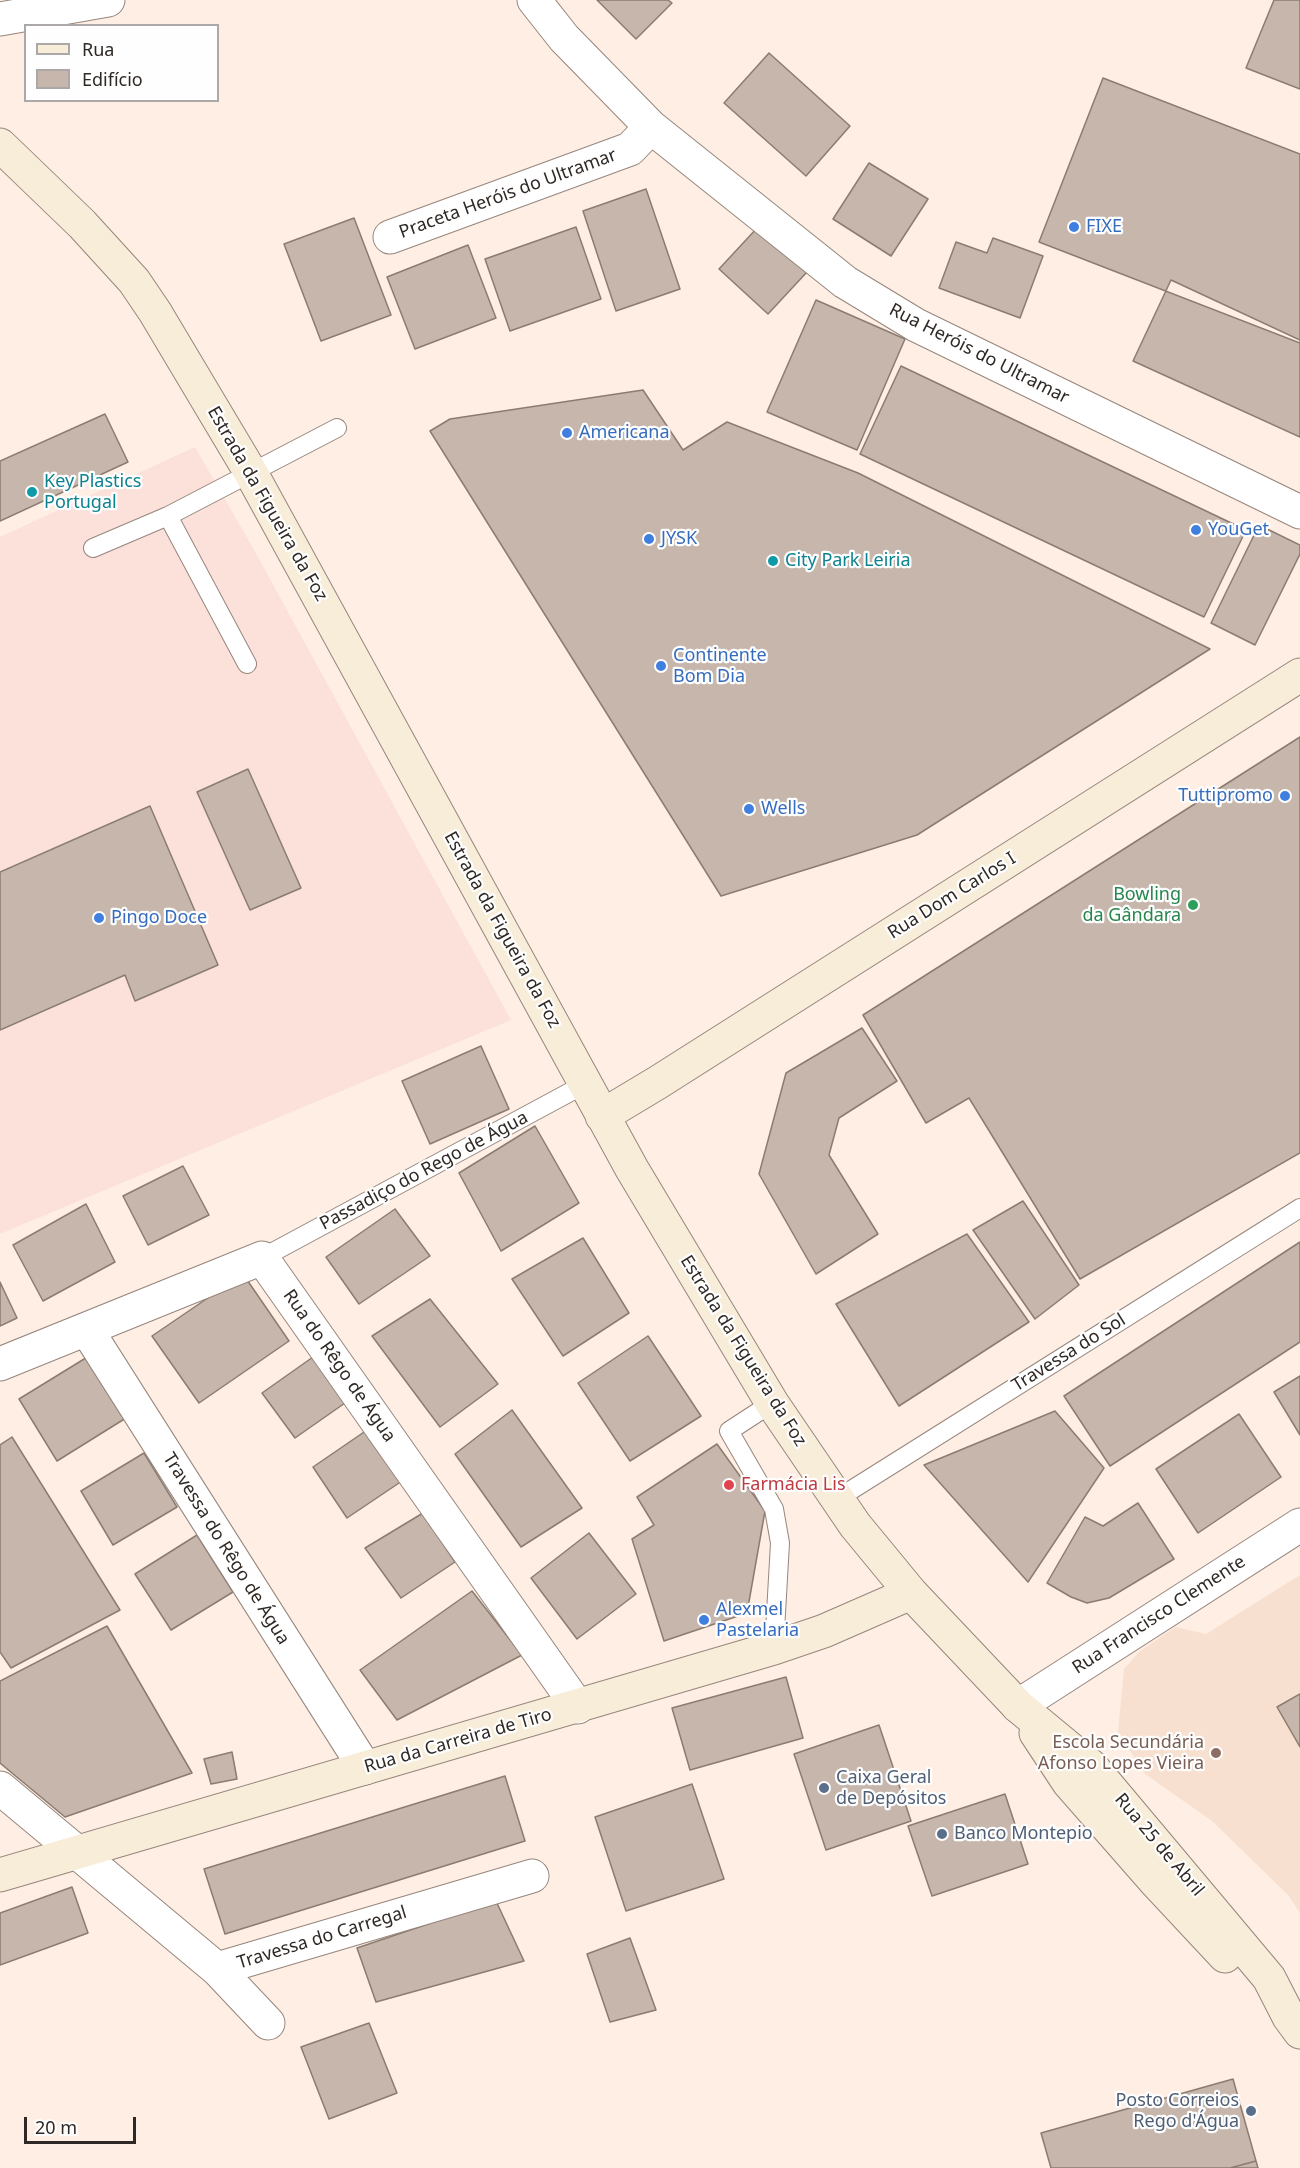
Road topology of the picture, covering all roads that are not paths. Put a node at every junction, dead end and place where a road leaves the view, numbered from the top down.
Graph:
1 (108, 0) edge
2 (534, 0) edge
3 (0, 19) edge
4 (651, 127) junction
5 (0, 145) edge
6 (390, 237) dead end
7 (337, 428) dead end
8 (251, 473) junction
9 (1300, 512) edge
10 (168, 516) junction
11 (93, 548) dead end
12 (247, 664) dead end
13 (1300, 675) edge
14 (585, 1084) junction
15 (602, 1116) junction
16 (1300, 1208) edge
17 (262, 1258) junction
18 (87, 1330) junction
19 (0, 1364) edge
20 (772, 1404) junction
21 (837, 1498) junction
22 (1300, 1525) edge
23 (911, 1593) junction
24 (774, 1648) junction
25 (1018, 1706) junction
26 (578, 1707) junction
27 (365, 1768) junction
28 (0, 1788) edge
29 (77, 1852) junction
30 (0, 1875) edge
31 (532, 1876) dead end
32 (217, 1969) junction
33 (267, 2023) dead end
34 (1295, 2025) edge

1 - 3 street
2 - 4 street, Rua Heróis do Ultramar
4 - 6 street, Praceta Heróis do Ultramar
4 - 9 street, Rua Heróis do Ultramar
5 - 8 main road, Estrada da Figueira da Foz
7 - 8 lane
8 - 10 lane
8 - 14 main road, Estrada da Figueira da Foz
10 - 11 lane
10 - 12 lane
13 - 15 main road, Rua Dom Carlos I
14 - 15 main road, Estrada da Figueira da Foz
14 - 17 lane, Passadiço do Rego de Água
15 - 20 main road, Estrada da Figueira da Foz
16 - 21 lane, Travessa do Sol
17 - 18 street
17 - 26 street, Rua do Rêgo de Água
18 - 19 street
18 - 27 street, Travessa do Rêgo de Água
20 - 21 main road, Estrada da Figueira da Foz
20 - 24 lane
21 - 23 main road, Estrada da Figueira da Foz
22 - 25 street, Rua Francisco Clemente
23 - 24 main road, Rua da Carreira de Tiro
23 - 25 main road, Estrada da Figueira da Foz
24 - 26 main road, Rua da Carreira de Tiro
25 - 34 main road, Rua 25 de Abril
26 - 27 main road, Rua da Carreira de Tiro
27 - 29 main road, Rua da Carreira de Tiro
28 - 29 street, Travessa do Carregal
29 - 30 main road, Rua da Carreira de Tiro
29 - 32 street, Travessa do Carregal
31 - 32 street, Travessa do Carregal
32 - 33 street

